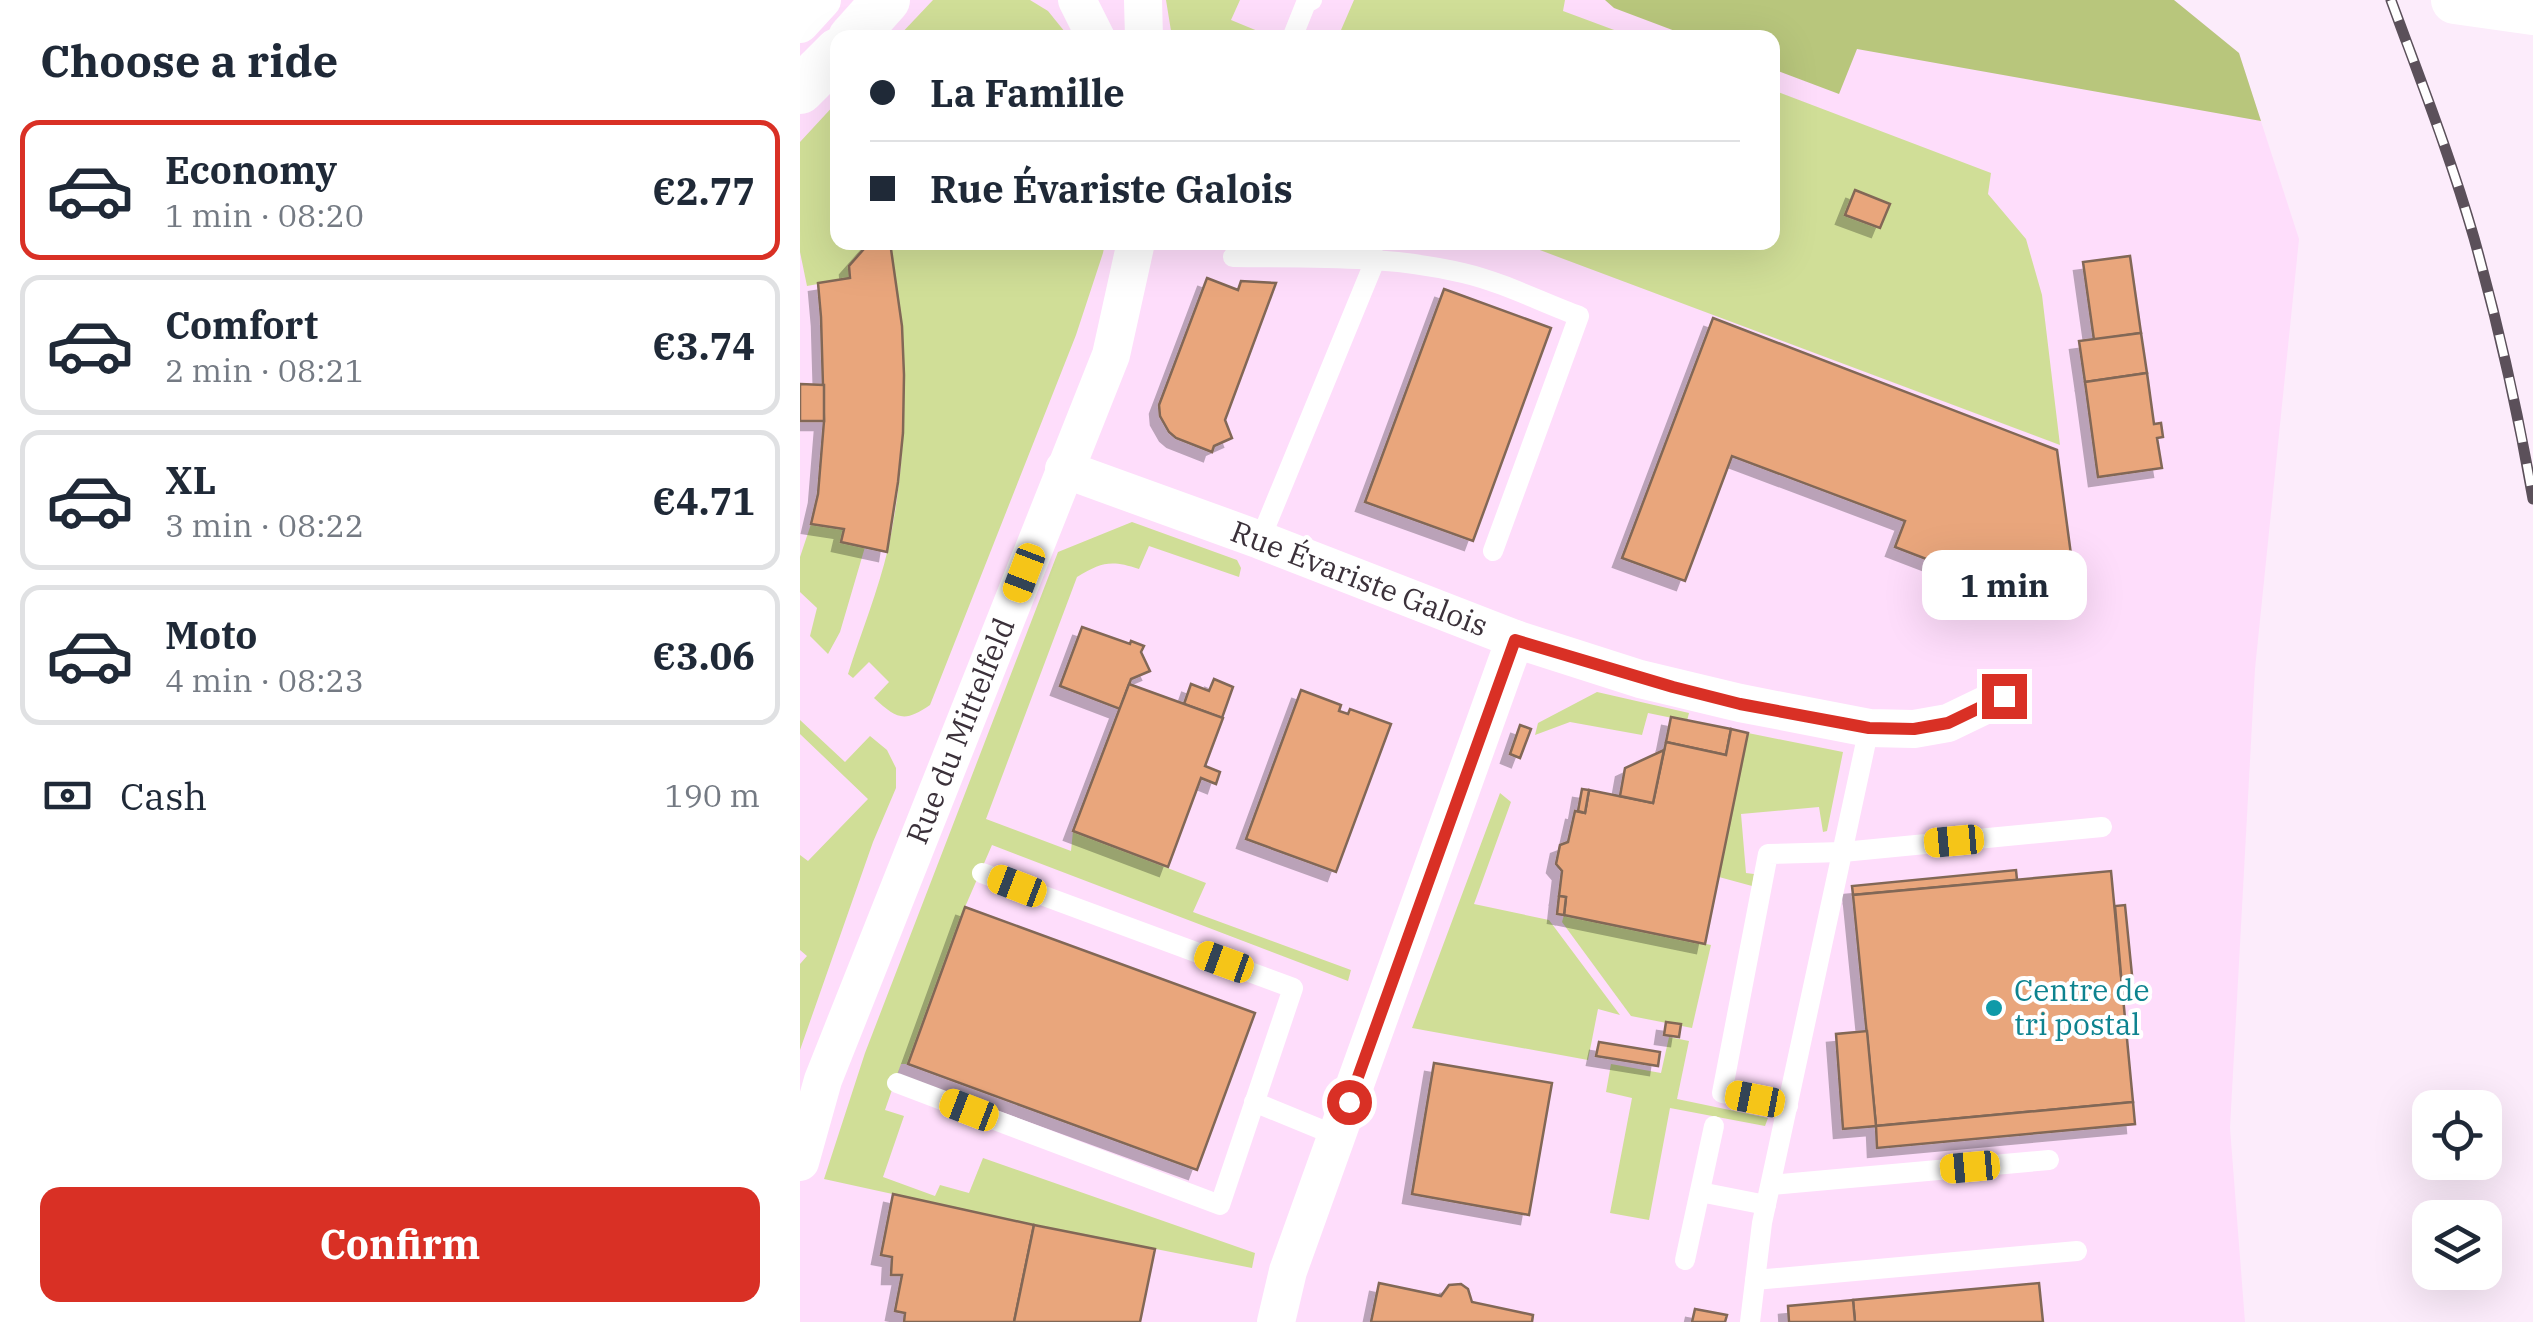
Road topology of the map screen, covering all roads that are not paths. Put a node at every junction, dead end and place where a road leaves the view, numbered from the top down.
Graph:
1 (822, 0) edge
2 (886, 0) edge
3 (1077, 0) edge
4 (1142, 0) edge
5 (1312, 0) edge
6 (2454, 0) edge
7 (2533, 11) edge
8 (800, 24) edge
9 (859, 30) edge
10 (1092, 30) edge
11 (1144, 30) edge
12 (1295, 30) edge
13 (830, 60) edge
14 (800, 90) edge
15 (1134, 250) edge
16 (1233, 257) dead end
17 (1376, 258) junction
18 (1064, 470) junction
19 (1260, 540) junction
20 (1493, 551) dead end
21 (1515, 640) junction
22 (2004, 696) dead end
23 (1869, 728) junction
24 (2102, 827) dead end
25 (1842, 852) junction
26 (982, 873) dead end
27 (898, 1083) dead end
28 (1254, 1102) junction
29 (1788, 1106) junction
30 (1714, 1126) dead end
31 (1336, 1136) junction
32 (2049, 1160) dead end
33 (800, 1162) edge
34 (1700, 1192) junction
35 (1768, 1195) junction
36 (2077, 1251) dead end
37 (1686, 1260) dead end
38 (1755, 1280) junction
39 (1276, 1322) edge
40 (1750, 1322) edge

1 - 8 street
2 - 9 street
3 - 10 street
4 - 11 street
5 - 12 lane
6 - 7 street
13 - 14 street
15 - 18 street, Rue du Mittelfeld
16 - 17 lane
17 - 19 lane
17 - 20 lane
18 - 19 street, Rue Évariste Galois
18 - 33 street, Rue du Mittelfeld
19 - 21 street, Rue Évariste Galois
21 - 23 street, Rue Évariste Galois
21 - 31 street
22 - 23 street, Rue Évariste Galois
23 - 25 lane
24 - 25 lane
25 - 29 lane
25 - 29 lane
26 - 28 lane
27 - 28 lane
28 - 31 lane
29 - 35 lane
30 - 34 lane
31 - 39 street
32 - 35 lane
34 - 35 lane
34 - 37 lane
35 - 38 lane
36 - 38 lane
38 - 40 lane

